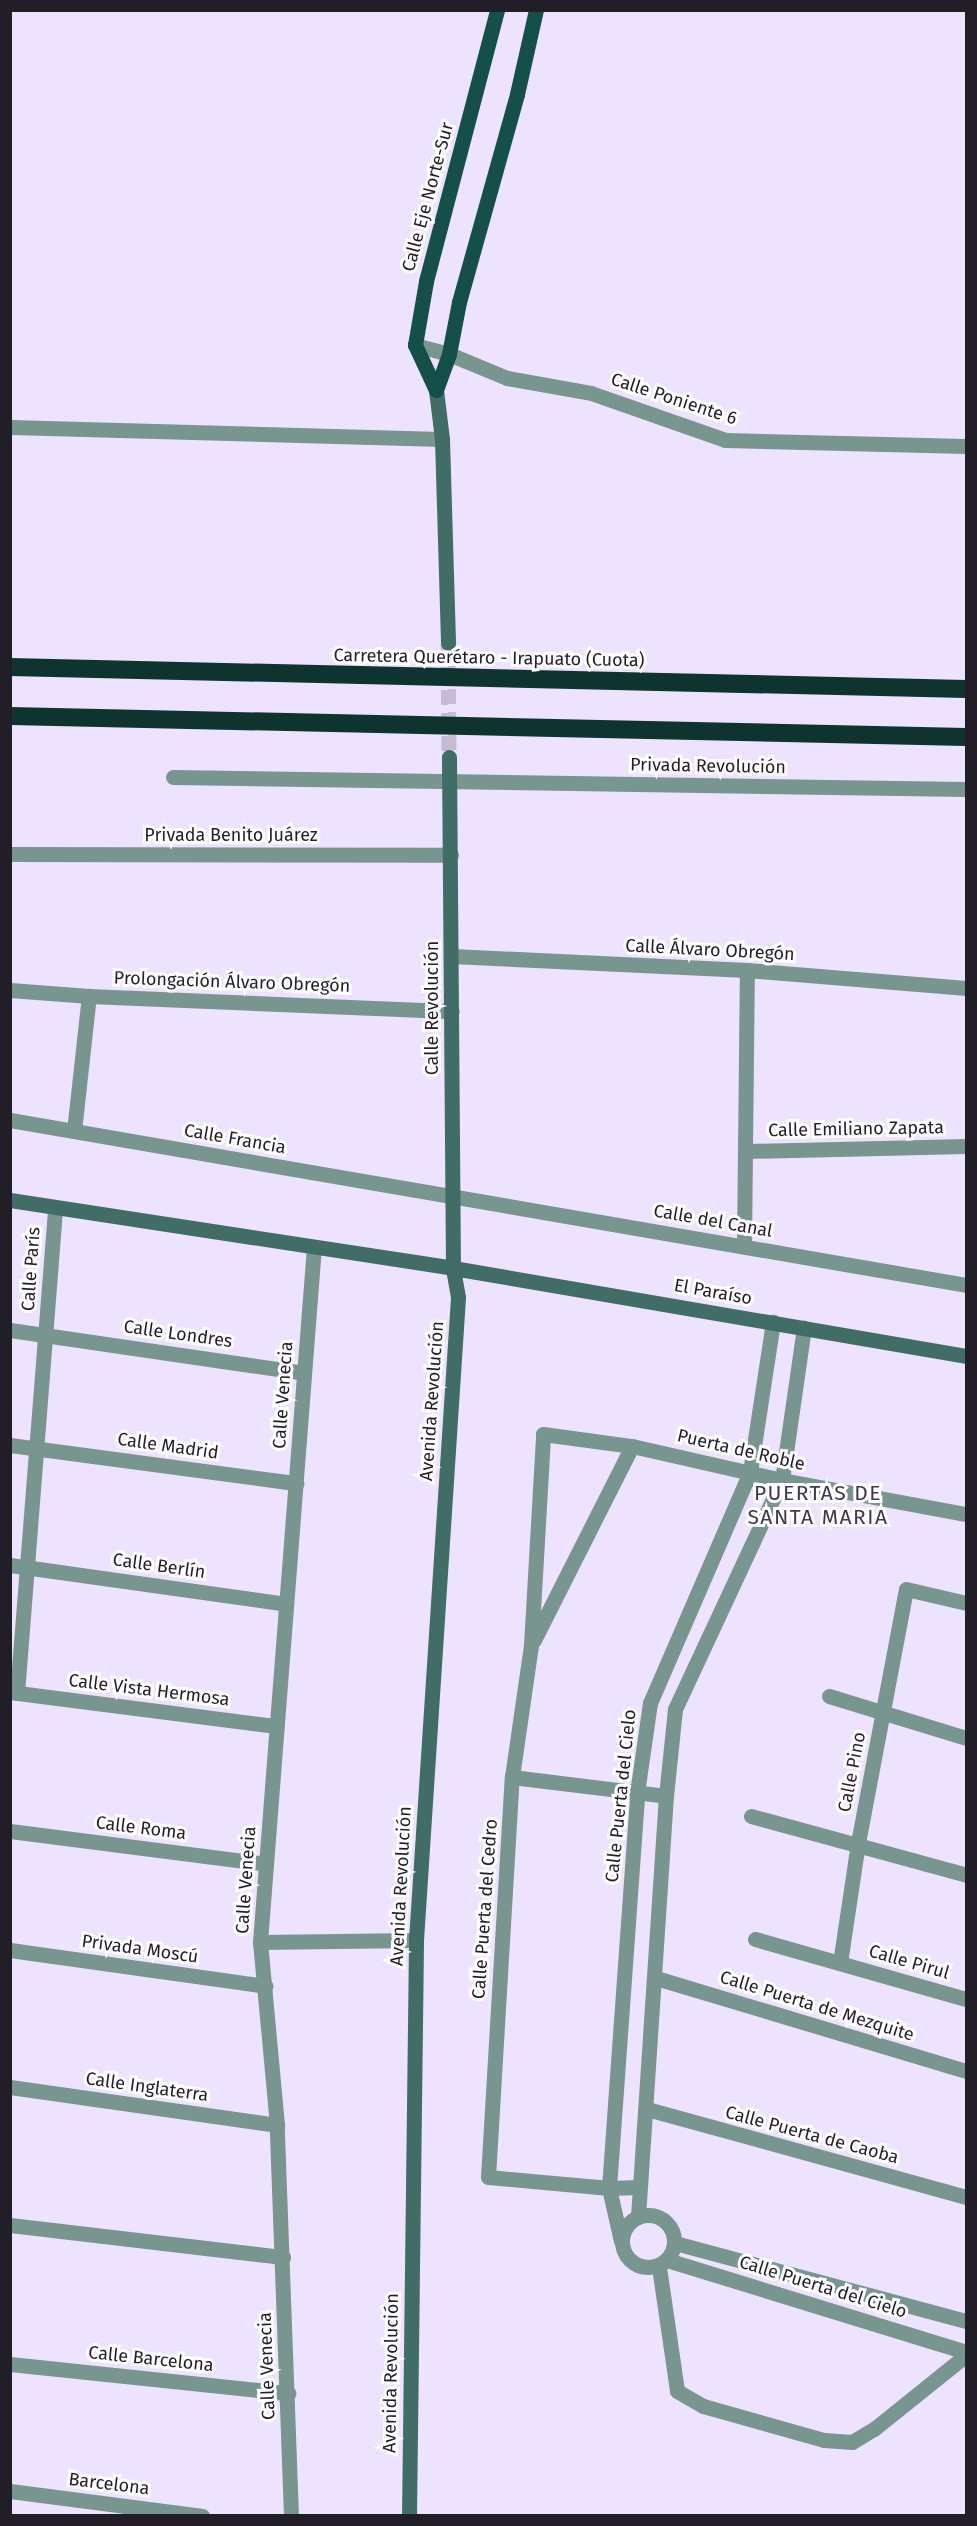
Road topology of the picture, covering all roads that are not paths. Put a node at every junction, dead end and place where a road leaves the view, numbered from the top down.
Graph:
1 (497, 10) edge
2 (536, 10) edge
3 (414, 345) junction
4 (449, 354) junction
5 (436, 390) junction
6 (10, 427) edge
7 (442, 439) junction
8 (966, 446) edge
9 (448, 643) tunnel mouth
10 (10, 667) edge
11 (966, 689) edge
12 (10, 716) edge
13 (966, 736) edge
14 (449, 757) tunnel mouth
15 (173, 777) dead end
16 (450, 781) junction
17 (966, 789) edge
18 (10, 854) edge
19 (451, 855) junction
20 (452, 956) junction
21 (747, 970) junction
22 (966, 988) edge
23 (10, 990) edge
24 (89, 996) junction
25 (452, 1011) junction
26 (10, 1120) edge
27 (74, 1131) junction
28 (966, 1146) edge
29 (746, 1150) junction
30 (10, 1200) edge
31 (453, 1202) junction
32 (55, 1207) junction
33 (744, 1246) junction
34 (314, 1247) junction
35 (453, 1264) junction
36 (966, 1285) edge
37 (773, 1322) junction
38 (804, 1328) junction
39 (10, 1330) edge
40 (45, 1334) junction
41 (966, 1356) edge
42 (304, 1373) junction
43 (543, 1434) joint
44 (10, 1445) edge
45 (632, 1446) junction
46 (36, 1449) junction
47 (750, 1472) junction
48 (782, 1480) junction
49 (296, 1483) junction
50 (966, 1514) edge
51 (10, 1565) edge
52 (27, 1567) junction
53 (286, 1604) junction
54 (966, 1604) edge
55 (531, 1645) junction
56 (14, 1692) edge
57 (830, 1696) dead end
58 (883, 1712) junction
59 (277, 1726) junction
60 (966, 1738) edge
61 (512, 1777) junction
62 (637, 1793) junction
63 (666, 1796) junction
64 (751, 1816) dead end
65 (10, 1831) edge
66 (858, 1843) junction
67 (266, 1864) junction
68 (966, 1875) edge
69 (755, 1939) dead end
70 (416, 1940) junction
71 (260, 1942) junction
72 (10, 1950) edge
73 (840, 1963) junction
74 (656, 1978) junction
75 (265, 1986) junction
76 (966, 1999) edge
77 (966, 2071) edge
78 (10, 2087) edge
79 (647, 2109) junction
80 (277, 2125) junction
81 (639, 2187) junction
82 (609, 2188) junction
83 (966, 2197) edge
84 (638, 2217) junction
85 (10, 2224) edge
86 (621, 2241) junction
87 (675, 2243) junction
88 (283, 2257) junction
89 (663, 2264) junction
90 (966, 2321) edge
91 (966, 2353) edge
92 (10, 2364) edge
93 (288, 2393) junction
94 (10, 2491) edge
95 (202, 2516) edge
96 (291, 2516) edge
97 (409, 2516) edge

1 - 3 main road, Calle Eje Norte-Sur
2 - 4 main road
3 - 4 street, Calle Poniente 6
3 - 5 main road
4 - 5 main road
4 - 8 street, Calle Poniente 6
5 - 7 main road
6 - 7 street
7 - 9 main road
10 - 11 highway, Carretera Querétaro - Irapuato (Cuota)
12 - 13 highway
14 - 16 main road, Calle Revolución
15 - 16 street, Privada Revolución
16 - 17 street, Privada Revolución
16 - 19 main road, Calle Revolución
18 - 19 street, Privada Benito Juárez
19 - 20 main road, Calle Revolución
20 - 21 street, Calle Álvaro Obregón
20 - 25 main road, Calle Revolución
21 - 22 street, Calle Álvaro Obregón
21 - 29 street, Calle Emiliano Zapata
23 - 24 street, Prolongación Álvaro Obregón
24 - 25 street, Prolongación Álvaro Obregón
24 - 27 street
25 - 31 main road, Calle Revolución
26 - 27 street, Calle Francia
27 - 31 street, Calle Francia
28 - 29 street, Calle Emiliano Zapata
29 - 33 street, Calle Emiliano Zapata
30 - 32 main road
31 - 33 street, Calle del Canal
31 - 35 main road, Calle Revolución
32 - 34 main road
32 - 40 street, Calle París
33 - 36 street, Calle del Canal
34 - 35 main road
34 - 42 street, Calle Venecia
35 - 37 main road, El Paraíso
35 - 70 main road, Avenida Revolución
37 - 38 main road, El Paraíso
37 - 47 street, Calle Puerta del Cielo
38 - 41 main road, El Paraíso
38 - 48 street
39 - 40 street, Calle Londres
40 - 42 street, Calle Londres
40 - 46 street, Calle París
42 - 49 street, Calle Venecia
43 - 45 street, Puerta de Roble
43 - 55 street, Calle Puerta del Cedro
44 - 46 street, Calle Madrid
45 - 47 street, Puerta de Roble
45 - 55 street, Calle Puerta del Cedro
46 - 49 street, Calle Madrid
46 - 52 street, Calle París
47 - 48 street, Puerta de Roble
47 - 62 street, Calle Puerta del Cielo
48 - 50 street, Puerta de Roble
48 - 63 street
49 - 53 street, Calle Venecia
51 - 52 street, Calle Berlín
52 - 53 street, Calle Berlín
52 - 56 street, Calle París
53 - 59 street, Calle Venecia
54 - 58 street, Calle Pino
55 - 61 street, Calle Puerta del Cedro
56 - 59 street, Calle Vista Hermosa
57 - 58 street
58 - 60 street
58 - 66 street, Calle Pino
59 - 67 street, Calle Venecia
61 - 62 street
61 - 82 street, Calle Puerta del Cedro
62 - 63 street
62 - 82 street, Calle Puerta del Cielo
63 - 74 street
64 - 66 street
65 - 67 street, Calle Roma
66 - 68 street
66 - 73 street, Calle Pino
67 - 71 street, Calle Venecia
69 - 73 street, Calle Pirul
70 - 71 street
70 - 97 main road, Avenida Revolución
71 - 75 street, Calle Venecia
72 - 75 street, Privada Moscú
73 - 76 street, Calle Pirul
74 - 77 street, Calle Puerta de Mezquite
74 - 79 street
75 - 80 street, Calle Venecia
78 - 80 street, Calle Inglaterra
79 - 81 street
79 - 83 street, Calle Puerta de Caoba
80 - 88 street, Calle Venecia
81 - 82 street
81 - 84 street
82 - 86 street, Calle Puerta del Cielo
84 - 86 street
84 - 87 street
85 - 88 street
86 - 89 street
87 - 89 street
87 - 90 street, Calle Puerta del Cielo
88 - 93 street, Calle Venecia
89 - 91 street, Calle Puerta del Cielo
89 - 91 street
92 - 93 street, Calle Barcelona
93 - 96 street, Calle Venecia
94 - 95 street, Barcelona

